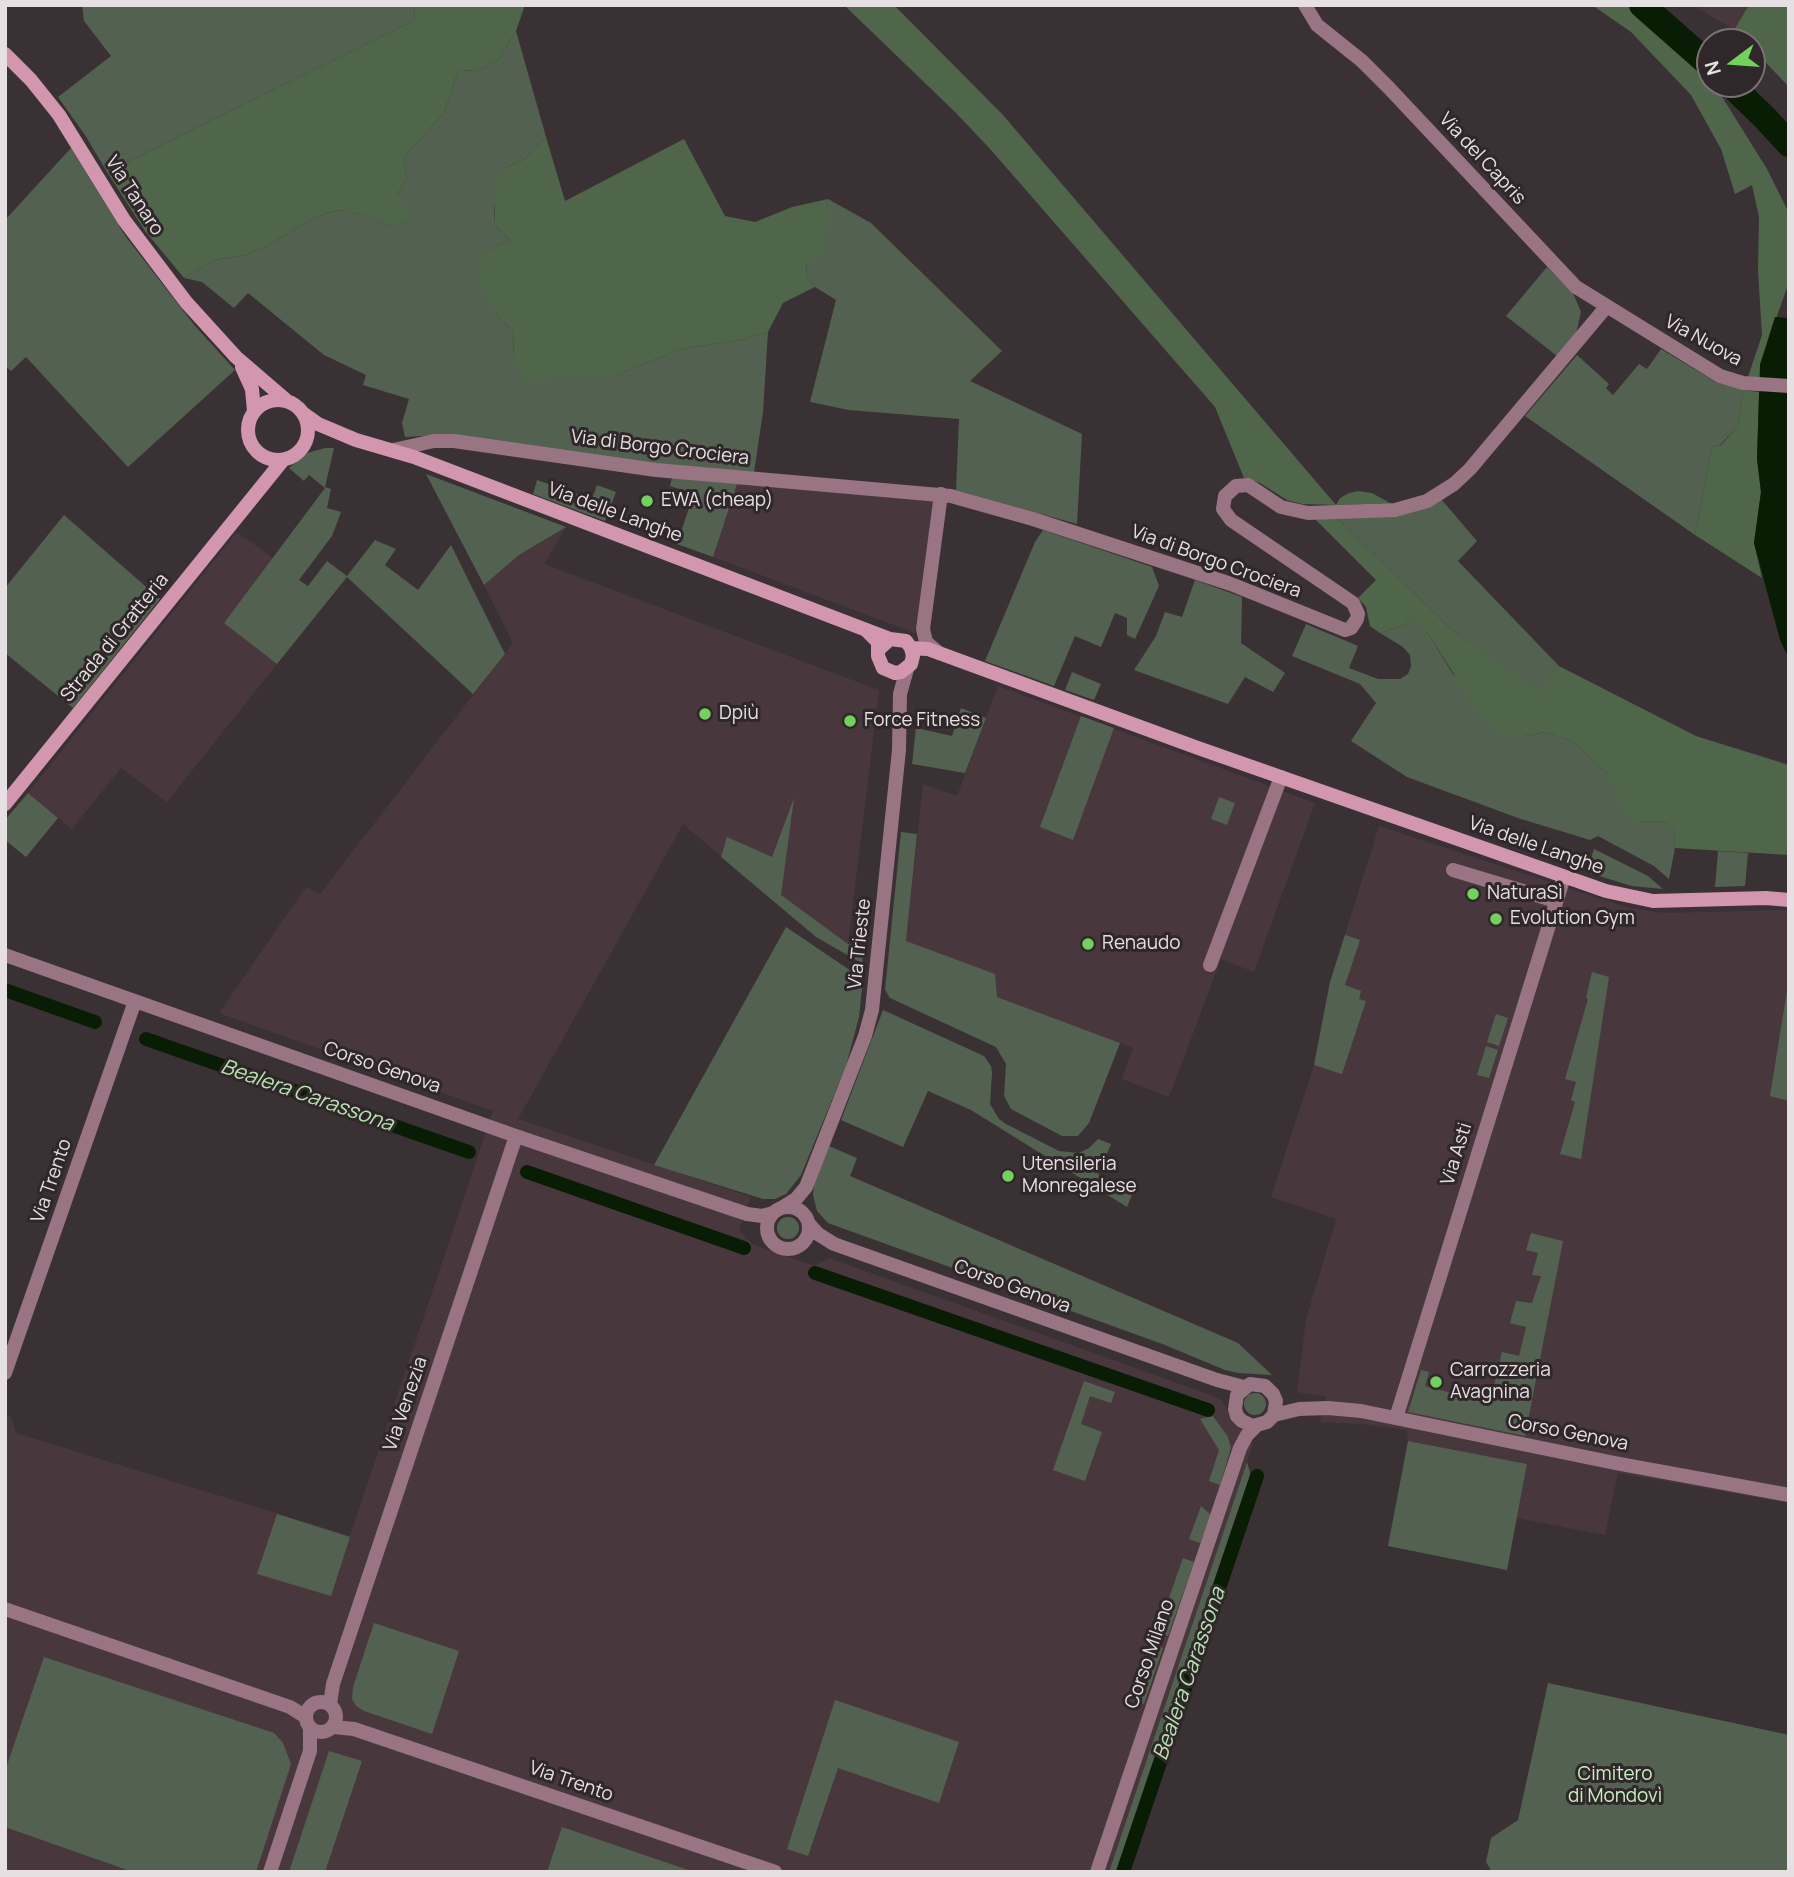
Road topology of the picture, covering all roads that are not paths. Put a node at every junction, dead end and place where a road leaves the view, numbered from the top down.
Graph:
1 (1305, 5) edge
2 (7, 54) edge
3 (1607, 306) junction
4 (236, 357) junction
5 (1789, 386) edge
6 (286, 400) junction
7 (254, 411) junction
8 (304, 414) junction
9 (356, 440) junction
10 (304, 444) junction
11 (393, 450) junction
12 (260, 454) junction
13 (282, 460) junction
14 (941, 494) junction
15 (254, 495) junction
16 (885, 644) junction
17 (911, 648) junction
18 (936, 652) junction
19 (909, 667) junction
20 (889, 671) junction
21 (900, 694) junction
22 (1281, 777) junction
23 (5, 804) edge
24 (1453, 870) dead end
25 (1564, 877) junction
26 (1789, 900) edge
27 (1556, 901) junction
28 (5, 955) edge
29 (1210, 965) dead end
30 (135, 1001) junction
31 (516, 1136) junction
32 (806, 1187) junction
33 (778, 1210) junction
34 (747, 1214) junction
35 (807, 1220) junction
36 (768, 1232) junction
37 (834, 1244) junction
38 (800, 1245) junction
39 (5, 1373) edge
40 (1217, 1380) junction
41 (1244, 1387) junction
42 (1273, 1394) junction
43 (1235, 1402) junction
44 (1299, 1409) junction
45 (1274, 1415) junction
46 (1396, 1418) junction
47 (1249, 1424) junction
48 (1789, 1495) edge
49 (5, 1609) edge
50 (321, 1717) junction
51 (270, 1872) edge
52 (775, 1872) edge
53 (1097, 1872) edge

1 - 3 street, Via del Capris
2 - 4 main road, Via Tanaro
3 - 5 street, Via Nuova
3 - 14 street, Via di Borgo Crociera
4 - 6 main road, Via Tanaro
4 - 7 main road, Via Tanaro
6 - 7 main road
6 - 8 main road, Via delle Langhe
7 - 12 main road
8 - 9 main road, Via delle Langhe
8 - 10 main road
9 - 10 main road, Via delle Langhe
9 - 11 main road, Via delle Langhe
10 - 13 main road, Via delle Langhe
11 - 14 street, Via di Borgo Crociera
11 - 16 main road, Via delle Langhe
12 - 13 main road
12 - 15 main road, Strada di Gratteria
13 - 15 main road, Strada di Gratteria
14 - 18 street
15 - 23 main road, Strada di Gratteria
16 - 17 main road, Via delle Langhe
16 - 20 main road
17 - 18 main road, Via delle Langhe
17 - 19 main road
18 - 19 main road
18 - 22 main road, Via delle Langhe
19 - 20 main road
19 - 21 street, Via Trieste
20 - 21 street, Via Trieste
21 - 32 street, Via Trieste
22 - 25 main road, Via delle Langhe
22 - 29 street
24 - 27 street
25 - 26 main road, Via delle Langhe
25 - 27 street, Via Asti
27 - 46 street, Via Asti
28 - 30 street, Corso Genova
30 - 31 street, Corso Genova
30 - 39 street, Via Trento
31 - 34 street, Corso Genova
31 - 50 street, Via Venezia
32 - 33 street, Via Trieste
32 - 35 street, Via Trieste
33 - 34 street, Corso Genova
33 - 35 street, Corso Genova
33 - 36 street
34 - 36 street, Corso Genova
35 - 37 street, Corso Genova
35 - 38 street
36 - 38 street, Corso Genova
37 - 38 street, Corso Genova
37 - 40 street, Corso Genova
40 - 41 street, Corso Genova
40 - 43 street
41 - 42 street, Corso Genova
41 - 43 street
42 - 44 street, Corso Genova
42 - 45 street
43 - 47 street
44 - 45 street, Corso Genova
44 - 46 street, Corso Genova
45 - 47 street, Corso Genova
46 - 48 street, Corso Genova
47 - 53 street, Corso Milano
49 - 50 street, Via Trento
50 - 51 street
50 - 52 street, Via Trento

